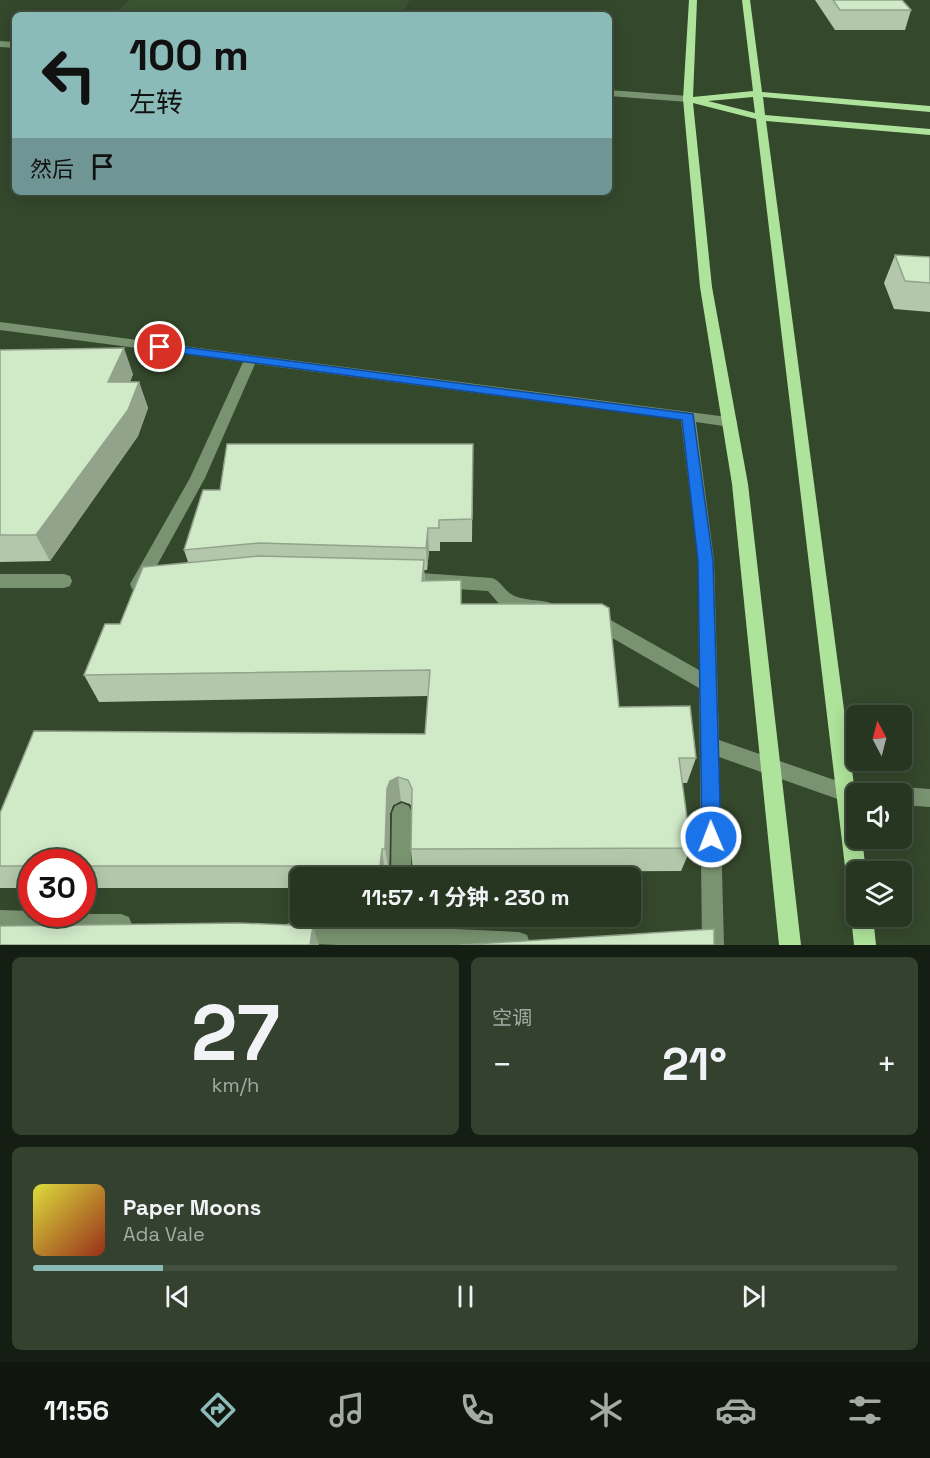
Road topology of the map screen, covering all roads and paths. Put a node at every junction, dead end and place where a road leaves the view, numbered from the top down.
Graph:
1 (693, 0) edge
2 (746, 0) edge
3 (612, 93) edge
4 (756, 94) junction
5 (688, 99) junction
6 (930, 109) edge
7 (759, 117) junction
8 (930, 132) edge
9 (0, 326) edge
10 (251, 359) junction
11 (688, 417) junction
12 (729, 422) junction
13 (389, 578) edge
14 (0, 581) edge
15 (64, 581) dead end
16 (160, 585) edge
17 (708, 684) junction
18 (710, 745) junction
19 (771, 769) junction
20 (850, 783) edge
21 (846, 792) edge
22 (912, 797) edge
23 (930, 798) edge
24 (402, 813) dead end
25 (401, 867) edge
26 (0, 921) edge
27 (142, 926) edge
28 (400, 927) edge
29 (863, 927) edge
30 (273, 931) edge
31 (332, 939) edge
32 (534, 944) edge
33 (713, 945) edge
34 (790, 945) edge
35 (865, 945) edge

1 - 5 main road
2 - 4 main road
3 - 5 street
4 - 5 main road
4 - 6 main road
4 - 7 main road
5 - 7 main road
5 - 12 main road
7 - 8 main road
7 - 20 main road
9 - 10 street
10 - 11 street
10 - 16 street
11 - 12 street
11 - 17 street
12 - 19 main road
13 - 17 street
14 - 15 street
17 - 18 street
18 - 19 street
18 - 33 street
19 - 21 street
19 - 34 main road
22 - 23 street
24 - 25 street
26 - 27 street
28 - 31 street
28 - 32 street
29 - 35 main road
30 - 31 street

